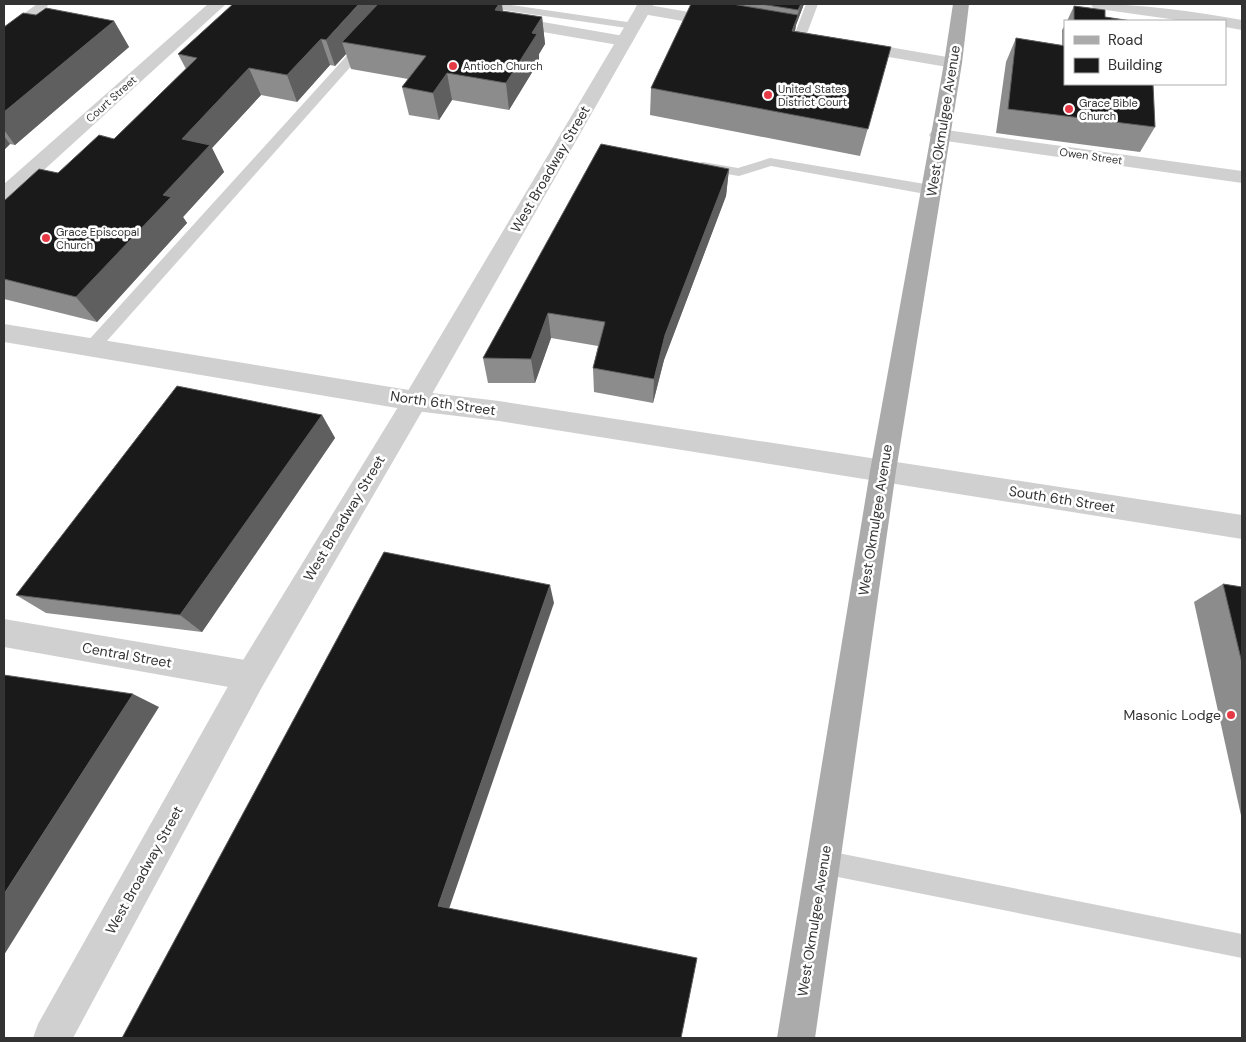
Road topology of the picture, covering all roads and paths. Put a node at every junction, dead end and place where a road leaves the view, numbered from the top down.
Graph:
1 (44, 4) edge
2 (218, 4) edge
3 (812, 4) edge
4 (961, 4) edge
5 (1099, 4) edge
6 (477, 9) edge
7 (637, 20) edge
8 (1210, 20) edge
9 (1226, 22) edge
10 (736, 25) edge
11 (1242, 25) edge
12 (4, 33) edge
13 (782, 33) edge
14 (373, 34) edge
15 (800, 36) junction
16 (820, 40) edge
17 (839, 43) edge
18 (953, 63) junction
19 (940, 135) junction
20 (692, 164) edge
21 (1242, 177) edge
22 (932, 190) junction
23 (4, 195) edge
24 (4, 332) edge
25 (92, 347) junction
26 (415, 400) junction
27 (882, 471) junction
28 (1242, 527) edge
29 (4, 633) edge
30 (250, 676) junction
31 (823, 862) junction
32 (1242, 946) edge
33 (52, 1038) edge
34 (796, 1038) edge

1 - 12 lane
2 - 23 street, Court Street
3 - 15 lane
4 - 18 main road, West Okmulgee Avenue
5 - 8 street
6 - 7 street
7 - 10 street
7 - 26 street, West Broadway Street
9 - 11 street
13 - 15 street
14 - 25 lane
15 - 16 street
17 - 18 street
18 - 19 main road, West Okmulgee Avenue
19 - 21 street, Owen Street
19 - 22 main road, West Okmulgee Avenue
20 - 22 lane
22 - 27 main road, West Okmulgee Avenue
24 - 25 street, North 6th Street
25 - 26 street, North 6th Street
26 - 27 street, North 6th Street
26 - 30 street, West Broadway Street
27 - 28 street, South 6th Street
27 - 31 main road, West Okmulgee Avenue
29 - 30 street, Central Street
30 - 33 street, West Broadway Street
31 - 32 lane
31 - 34 main road, West Okmulgee Avenue

